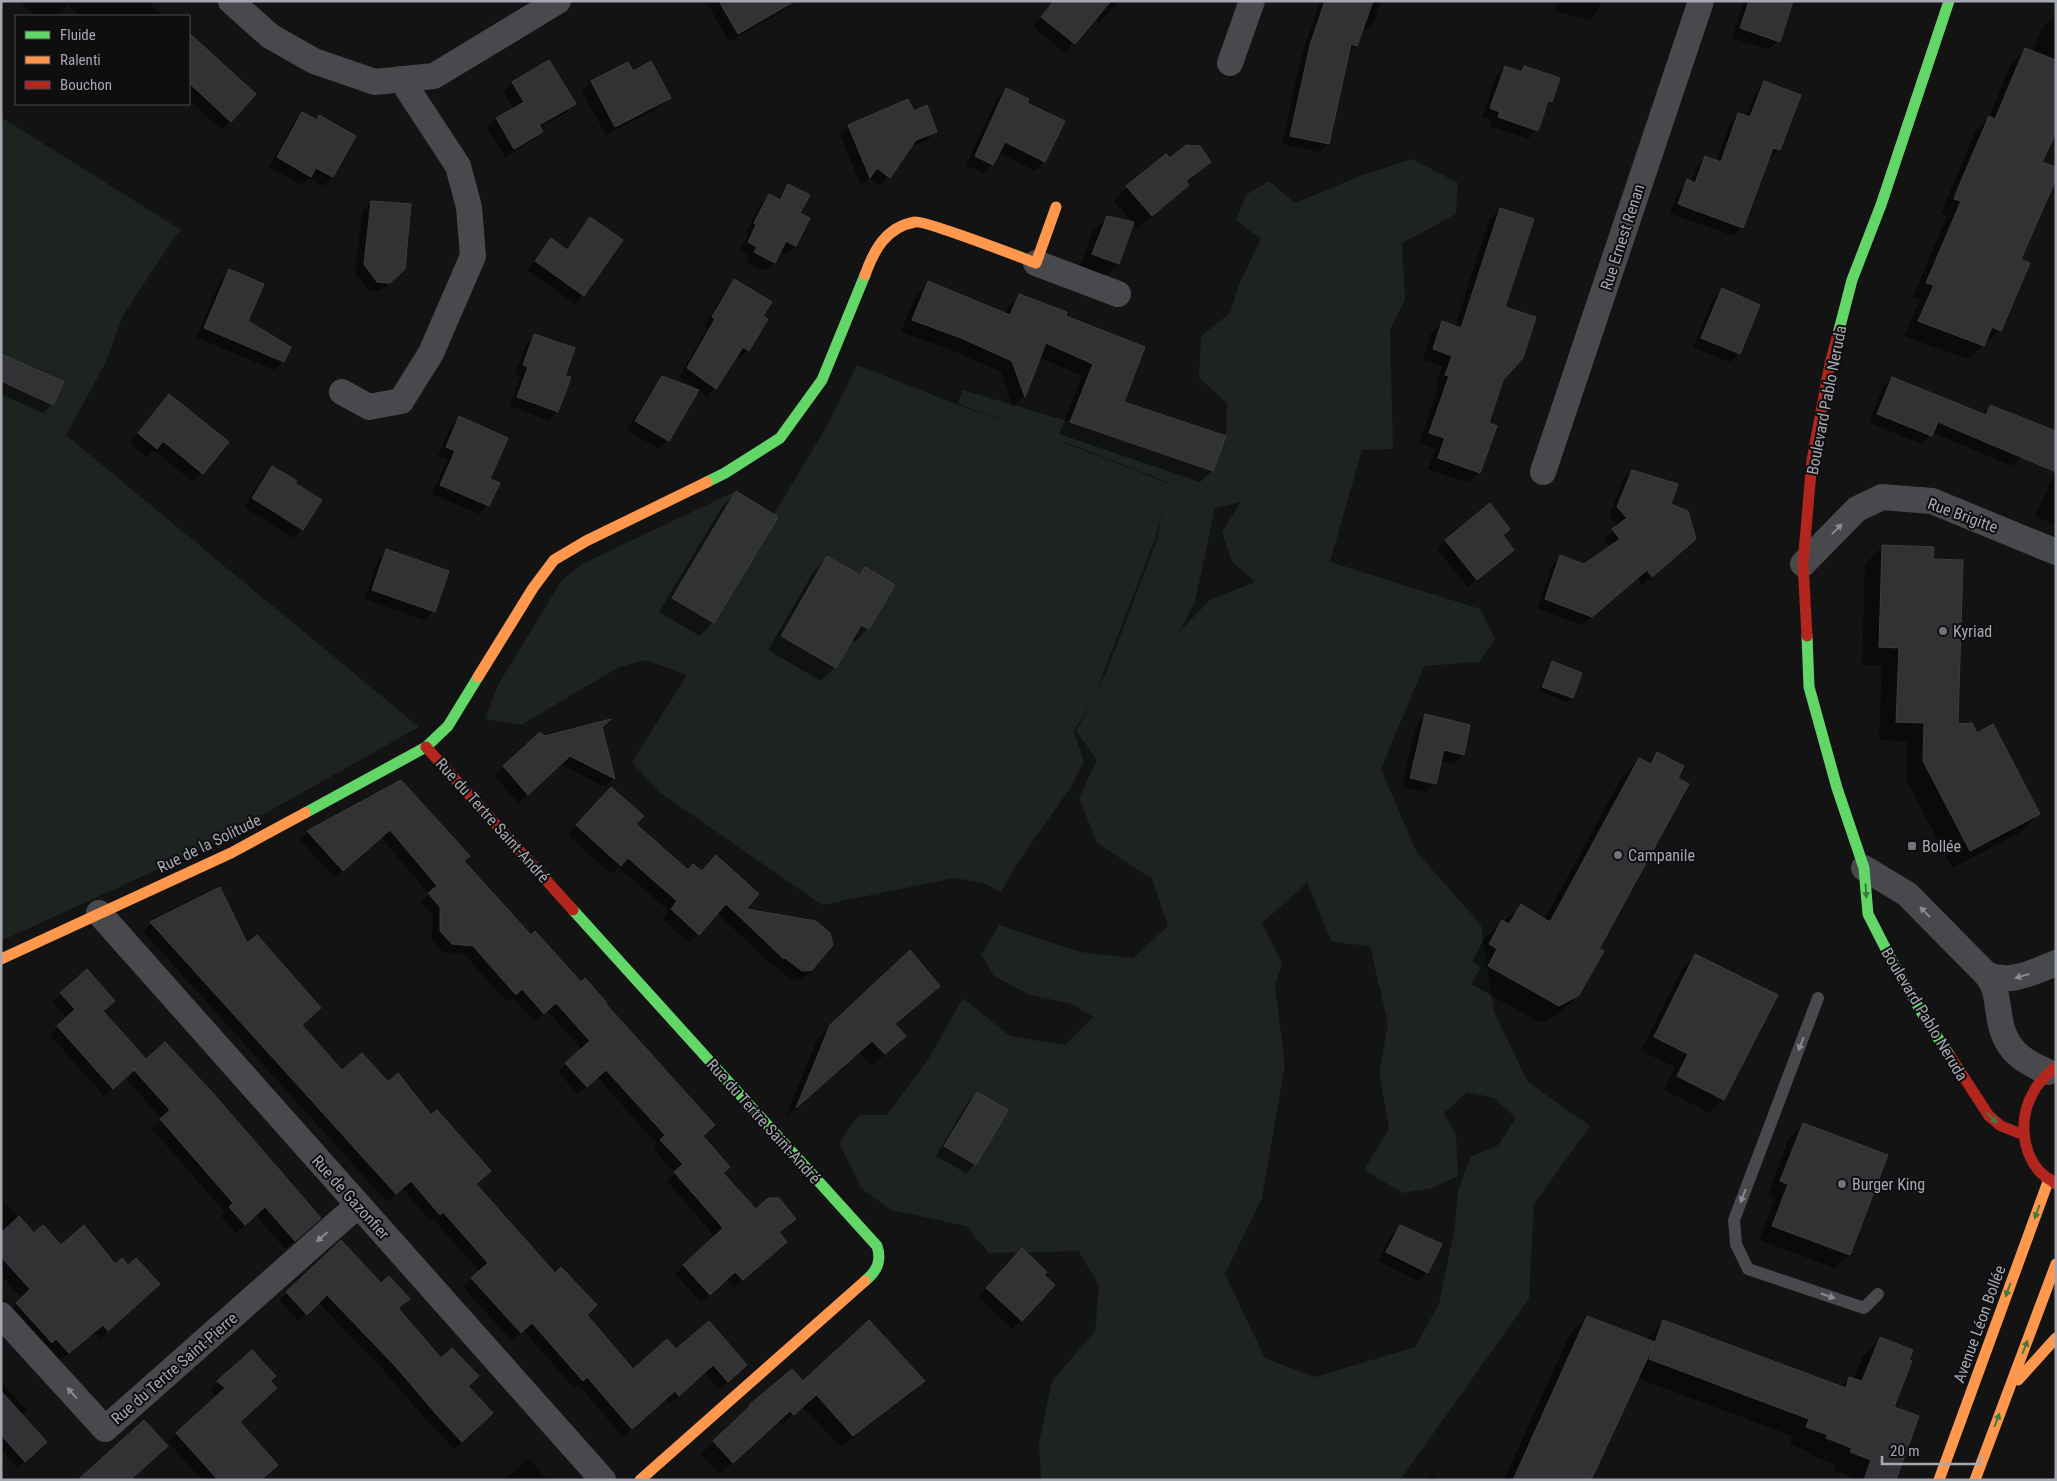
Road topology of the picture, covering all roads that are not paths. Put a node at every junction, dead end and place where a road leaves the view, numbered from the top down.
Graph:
1 (231, 1) edge
2 (558, 1) edge
3 (1252, 1) edge
4 (1701, 1) edge
5 (1949, 1) edge
6 (1230, 63) dead end
7 (401, 79) junction
8 (1056, 207) dead end
9 (1036, 264) junction
10 (1118, 294) dead end
11 (342, 392) dead end
12 (1544, 472) dead end
13 (2056, 552) edge
14 (1803, 564) junction
15 (426, 747) junction
16 (1864, 868) junction
17 (99, 913) junction
18 (1, 959) edge
19 (2056, 962) edge
20 (1986, 974) junction
21 (1818, 998) dead end
22 (2052, 1069) edge
23 (2024, 1135) junction
24 (2052, 1182) edge
25 (358, 1205) junction
26 (2056, 1264) edge
27 (1878, 1294) dead end
28 (1, 1316) edge
29 (2056, 1338) edge
30 (2008, 1393) junction
31 (603, 1480) edge
32 (640, 1480) edge
33 (1939, 1480) edge
34 (1975, 1480) edge

1 - 7 street
2 - 7 street
3 - 6 street
4 - 12 street, Rue Ernest Renan
5 - 14 street, Boulevard Pablo Neruda
7 - 11 street
8 - 9 street
9 - 10 street, Rue du Tertre Saint-André
9 - 15 street, Rue du Tertre Saint-André
14 -> 13 street, Rue Brigitte
14 - 16 street, Boulevard Pablo Neruda
15 - 17 street, Rue de la Solitude
15 - 32 street, Rue du Tertre Saint-André
20 -> 16 street
16 -> 23 street, Boulevard Pablo Neruda
17 - 18 street, Rue de la Solitude
17 - 25 street, Rue de Gazonfier
19 -> 20 street
20 - 22 street
21 -> 27 lane
22 - 23 street, Avenue Léon Bollée
23 - 24 street, Avenue Léon Bollée
24 -> 33 street, Avenue Léon Bollée
25 -> 28 street, Rue du Tertre Saint-Pierre
25 - 31 street, Rue de Gazonfier
30 -> 26 street
29 - 30 street
34 -> 30 street

